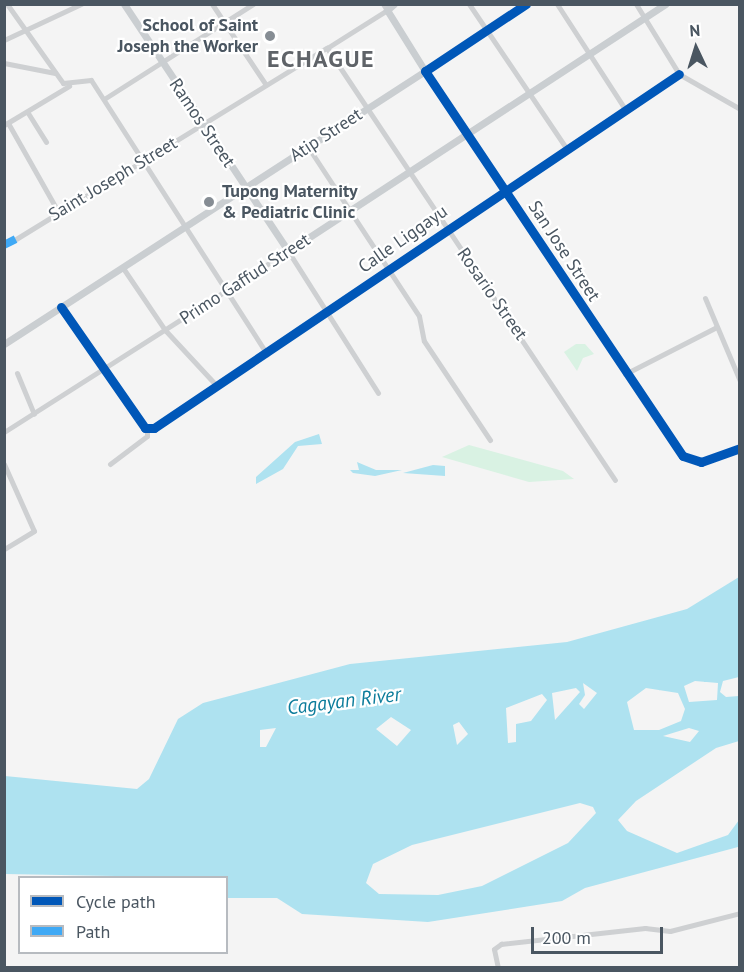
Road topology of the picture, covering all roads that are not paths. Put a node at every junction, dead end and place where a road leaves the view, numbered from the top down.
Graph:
1 (7, 4) edge
2 (81, 4) edge
3 (124, 4) edge
4 (212, 4) edge
5 (253, 4) edge
6 (394, 4) edge
7 (469, 4) edge
8 (526, 4) edge
9 (557, 4) edge
10 (636, 4) edge
11 (665, 4) edge
12 (385, 7) edge
13 (644, 18) junction
14 (224, 23) junction
15 (486, 31) junction
16 (25, 34) junction
17 (4, 40) edge
18 (327, 48) junction
19 (589, 54) junction
20 (4, 63) edge
21 (163, 64) junction
22 (425, 71) junction
23 (56, 74) junction
24 (679, 74) junction
25 (266, 85) junction
26 (69, 86) junction
27 (530, 93) junction
28 (104, 99) junction
29 (367, 108) junction
30 (625, 109) junction
31 (740, 109) edge
32 (28, 113) junction
33 (6, 124) edge
34 (204, 124) junction
35 (468, 133) junction
36 (46, 142) dead end
37 (308, 147) junction
38 (566, 148) junction
39 (142, 162) junction
40 (409, 173) junction
41 (245, 188) junction
42 (503, 189) junction
43 (350, 212) junction
44 (59, 213) junction
45 (183, 228) junction
46 (447, 229) junction
47 (16, 239) dead end
48 (288, 251) junction
49 (123, 267) junction
50 (388, 269) junction
51 (224, 292) junction
52 (705, 298) dead end
53 (62, 307) junction
54 (328, 311) junction
55 (717, 327) junction
56 (165, 330) junction
57 (4, 344) edge
58 (267, 354) junction
59 (105, 369) junction
60 (17, 373) dead end
61 (625, 374) junction
62 (739, 380) edge
63 (217, 386) junction
64 (378, 393) dead end
65 (34, 414) junction
66 (146, 428) junction
67 (4, 432) edge
68 (490, 440) dead end
69 (740, 448) edge
70 (4, 464) edge
71 (110, 464) dead end
72 (615, 480) dead end
73 (4, 549) edge
74 (740, 913) edge
75 (498, 968) edge

1 - 16 street
2 - 16 street
3 - 21 main road, Ramos Street
4 - 14 street
5 - 14 street
6 - 12 main road, Saint Joseph Street
7 - 15 street
8 - 15 street, Atip Street
9 - 19 street
10 - 13 street
11 - 13 main road, Primo Gaffud Street
12 - 18 street, Saint Joseph Street
12 - 22 main road, San Jose Street
13 - 19 main road, Primo Gaffud Street
13 - 24 street
14 - 21 street
14 - 25 street
15 - 22 street, Atip Street
15 - 27 street
16 - 17 street
16 - 23 street
18 - 25 street, Saint Joseph Street
18 - 29 street, Rosario Street
19 - 27 main road, Primo Gaffud Street
19 - 30 street
20 - 23 street
21 - 28 street
21 - 34 main road, Ramos Street
22 - 29 main road, Atip Street
22 - 35 street, San Jose Street
23 - 26 street
24 - 30 street, Calle Liggayu
24 - 31 street
25 - 34 street, Saint Joseph Street
26 - 28 street
26 - 32 street
27 - 35 main road, Primo Gaffud Street
27 - 38 street
28 - 39 street
29 - 37 main road, Atip Street
29 - 40 street, Rosario Street
30 - 38 street, Calle Liggayu
32 - 33 street
32 - 36 street
33 - 44 street
34 - 39 street, Saint Joseph Street
34 - 41 main road, Ramos Street
35 - 40 main road, Primo Gaffud Street
35 - 42 street, San Jose Street
37 - 41 main road, Atip Street
37 - 43 street
38 - 42 street, Calle Liggayu
39 - 44 street, Saint Joseph Street
39 - 45 street
40 - 43 main road, Primo Gaffud Street
40 - 46 street, Rosario Street
41 - 45 main road, Atip Street
41 - 48 main road, Ramos Street
42 - 46 street, Calle Liggayu
42 - 61 street, San Jose Street
43 - 48 main road, Primo Gaffud Street
43 - 50 street
44 - 47 street, Saint Joseph Street
45 - 49 main road, Atip Street
45 - 51 street
46 - 50 street, Calle Liggayu
46 - 72 street, Rosario Street
48 - 51 street, Primo Gaffud Street
48 - 54 street, Ramos Street
49 - 53 main road, Atip Street
49 - 56 street
50 - 54 street, Calle Liggayu
50 - 68 street
51 - 56 street, Primo Gaffud Street
51 - 58 street
52 - 55 street
53 - 57 main road, Atip Street
53 - 59 street
54 - 58 street, Calle Liggayu
54 - 64 street, Ramos Street
55 - 61 street
55 - 62 street
56 - 59 street, Primo Gaffud Street
56 - 63 street
58 - 63 street, Calle Liggayu
59 - 65 street, Primo Gaffud Street
59 - 66 street
60 - 65 street
61 - 69 street, San Jose Street
63 - 66 street, Calle Liggayu
65 - 67 street, Primo Gaffud Street
66 - 71 street, Calle Liggayu
70 - 73 street
74 - 75 street

